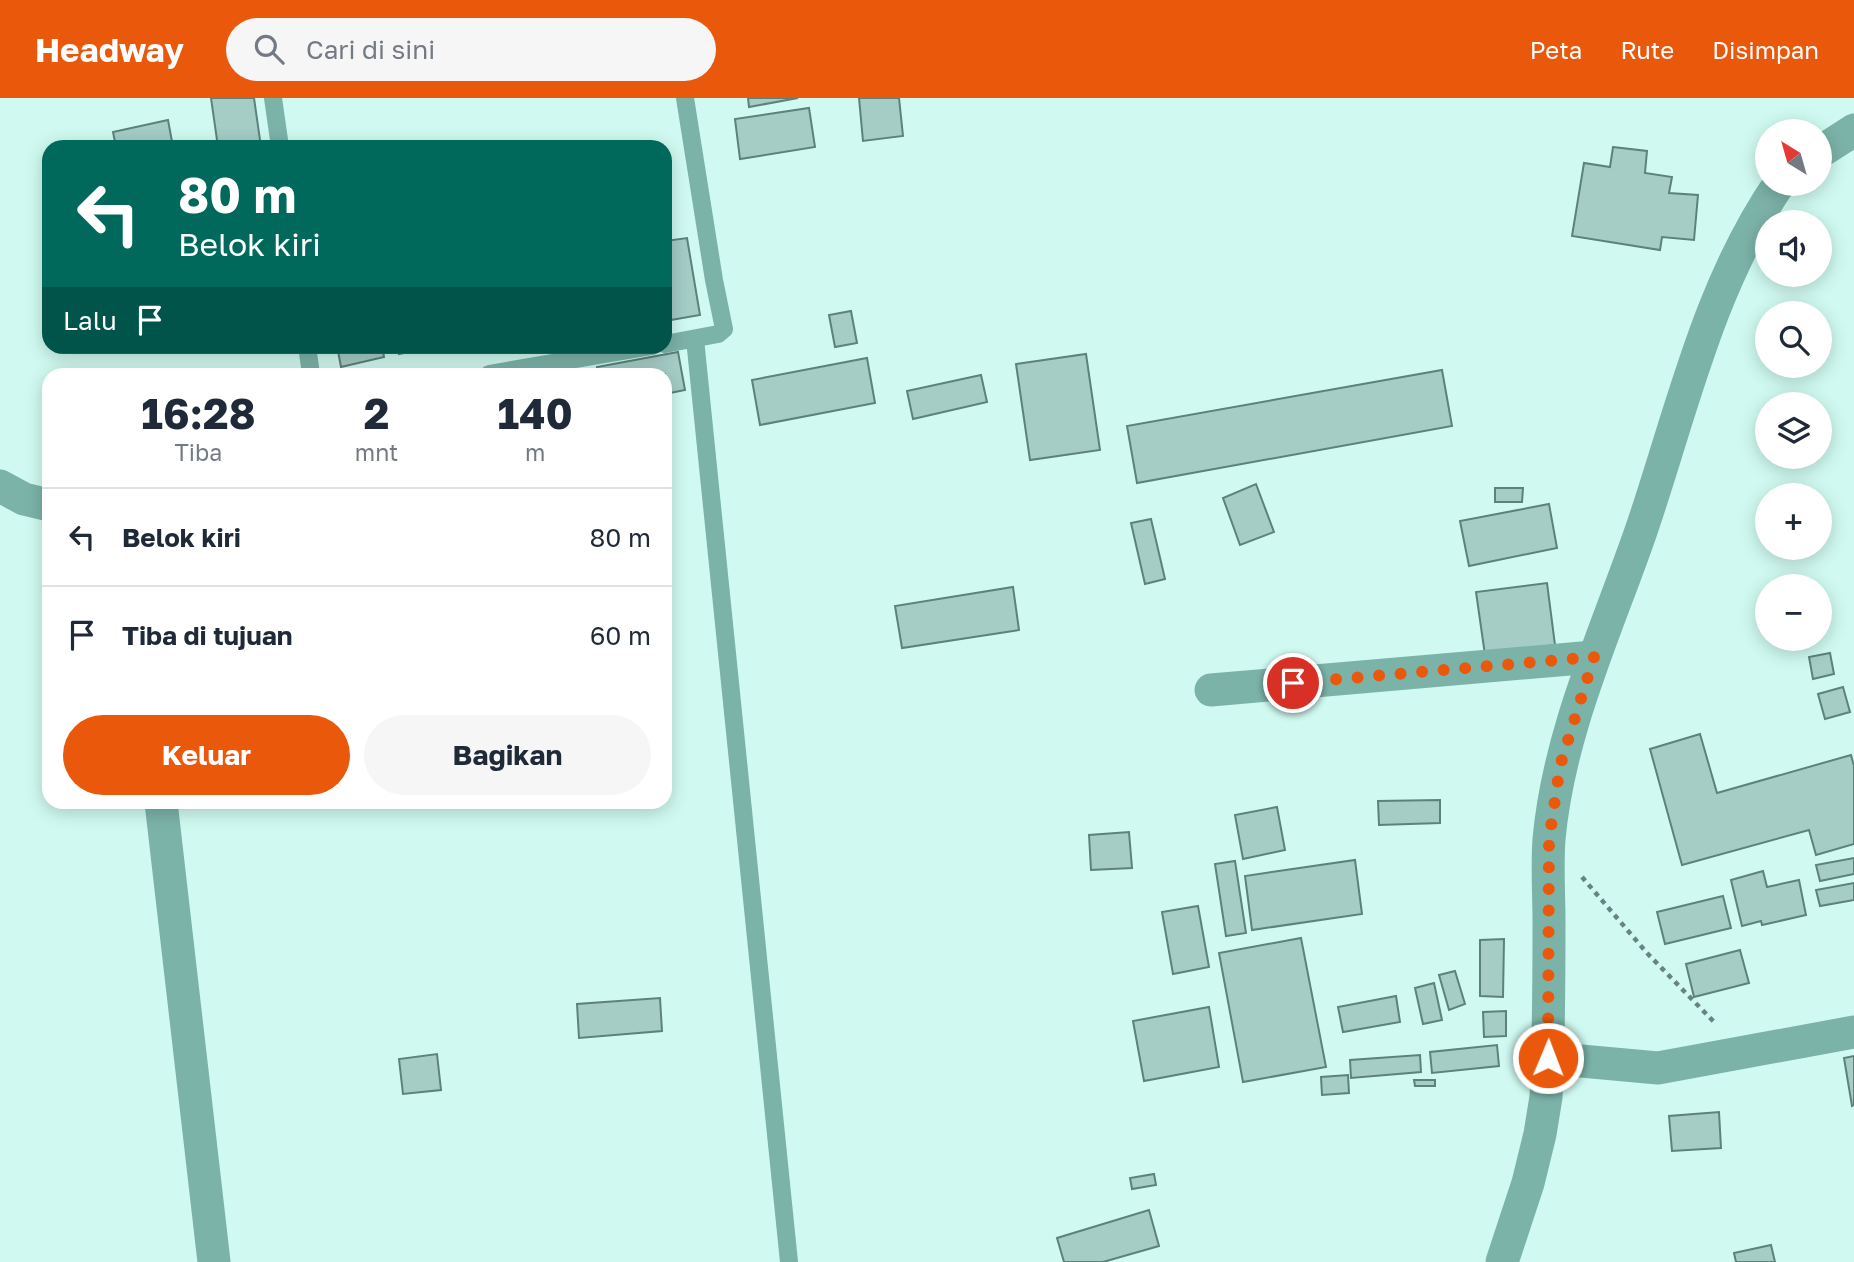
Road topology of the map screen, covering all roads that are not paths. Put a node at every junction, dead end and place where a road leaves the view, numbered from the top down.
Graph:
1 (273, 98) edge
2 (685, 98) edge
3 (1854, 130) edge
4 (279, 140) edge
5 (1832, 144) edge
6 (1771, 196) edge
7 (695, 339) junction
8 (672, 343) edge
9 (605, 354) edge
10 (524, 368) edge
11 (0, 486) edge
12 (42, 503) edge
13 (1594, 657) junction
14 (1211, 690) dead end
15 (162, 809) edge
16 (1854, 1032) edge
17 (1548, 1058) junction
18 (214, 1262) edge
19 (789, 1262) edge
20 (1502, 1262) edge

1 - 4 lane
2 - 7 lane
3 - 5 street
6 - 13 street
7 - 8 lane
7 - 19 lane
9 - 10 lane
11 - 12 street
13 - 14 street
13 - 17 street
15 - 18 street
16 - 17 street
17 - 20 street

